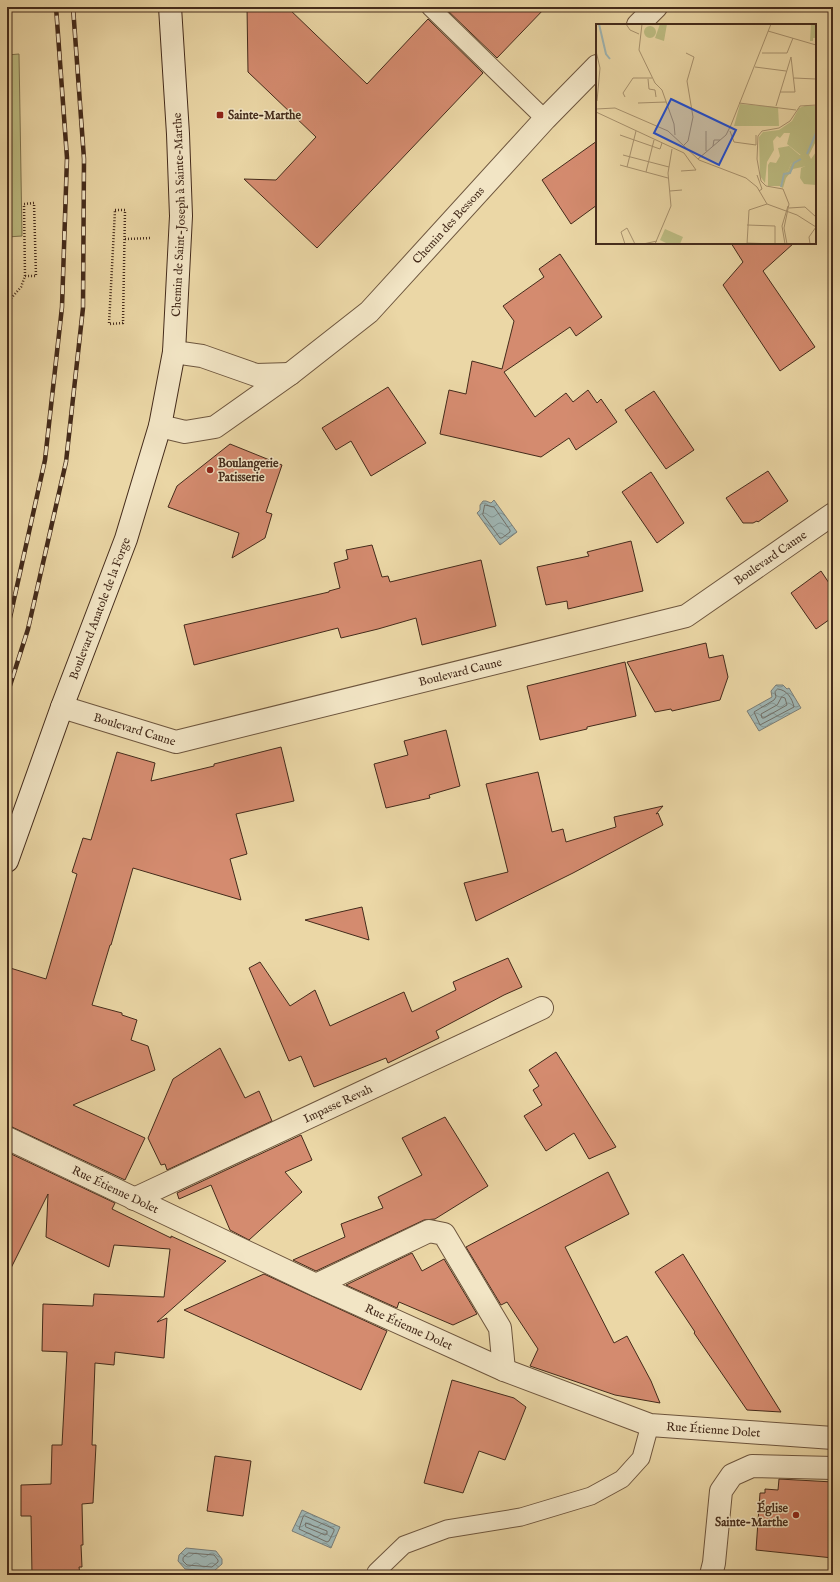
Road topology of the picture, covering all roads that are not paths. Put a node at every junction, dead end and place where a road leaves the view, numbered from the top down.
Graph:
1 (170, 7) edge
2 (430, 7) edge
3 (656, 7) edge
4 (639, 24) edge
5 (596, 67) edge
6 (544, 119) junction
7 (174, 352) junction
8 (290, 374) junction
9 (160, 426) junction
10 (833, 514) edge
11 (62, 707) junction
12 (7, 861) edge
13 (542, 1008) dead end
14 (7, 1138) edge
15 (134, 1199) junction
16 (316, 1285) junction
17 (504, 1370) junction
18 (650, 1425) junction
19 (833, 1438) edge
20 (833, 1468) edge
21 (376, 1572) dead end
22 (711, 1575) edge

1 - 7 street, Chemin de Saint-Joseph à Sainte-Marthe
2 - 6 lane
3 - 4 street
5 - 6 street, Chemin des Bessons
6 - 8 street, Chemin des Bessons
7 - 8 street
7 - 9 street, Boulevard Anatole de la Forge
8 - 9 street, Chemin des Bessons
9 - 11 street, Boulevard Anatole de la Forge
10 - 11 street, Boulevard Caune
11 - 12 street, Boulevard Anatole de la Forge
13 - 15 street, Impasse Revah
14 - 15 street, Rue Étienne Dolet
15 - 16 street, Rue Étienne Dolet
16 - 17 street, Rue Étienne Dolet
16 - 17 street
17 - 18 street, Rue Étienne Dolet
18 - 19 street, Rue Étienne Dolet
18 - 21 lane
20 - 22 street

